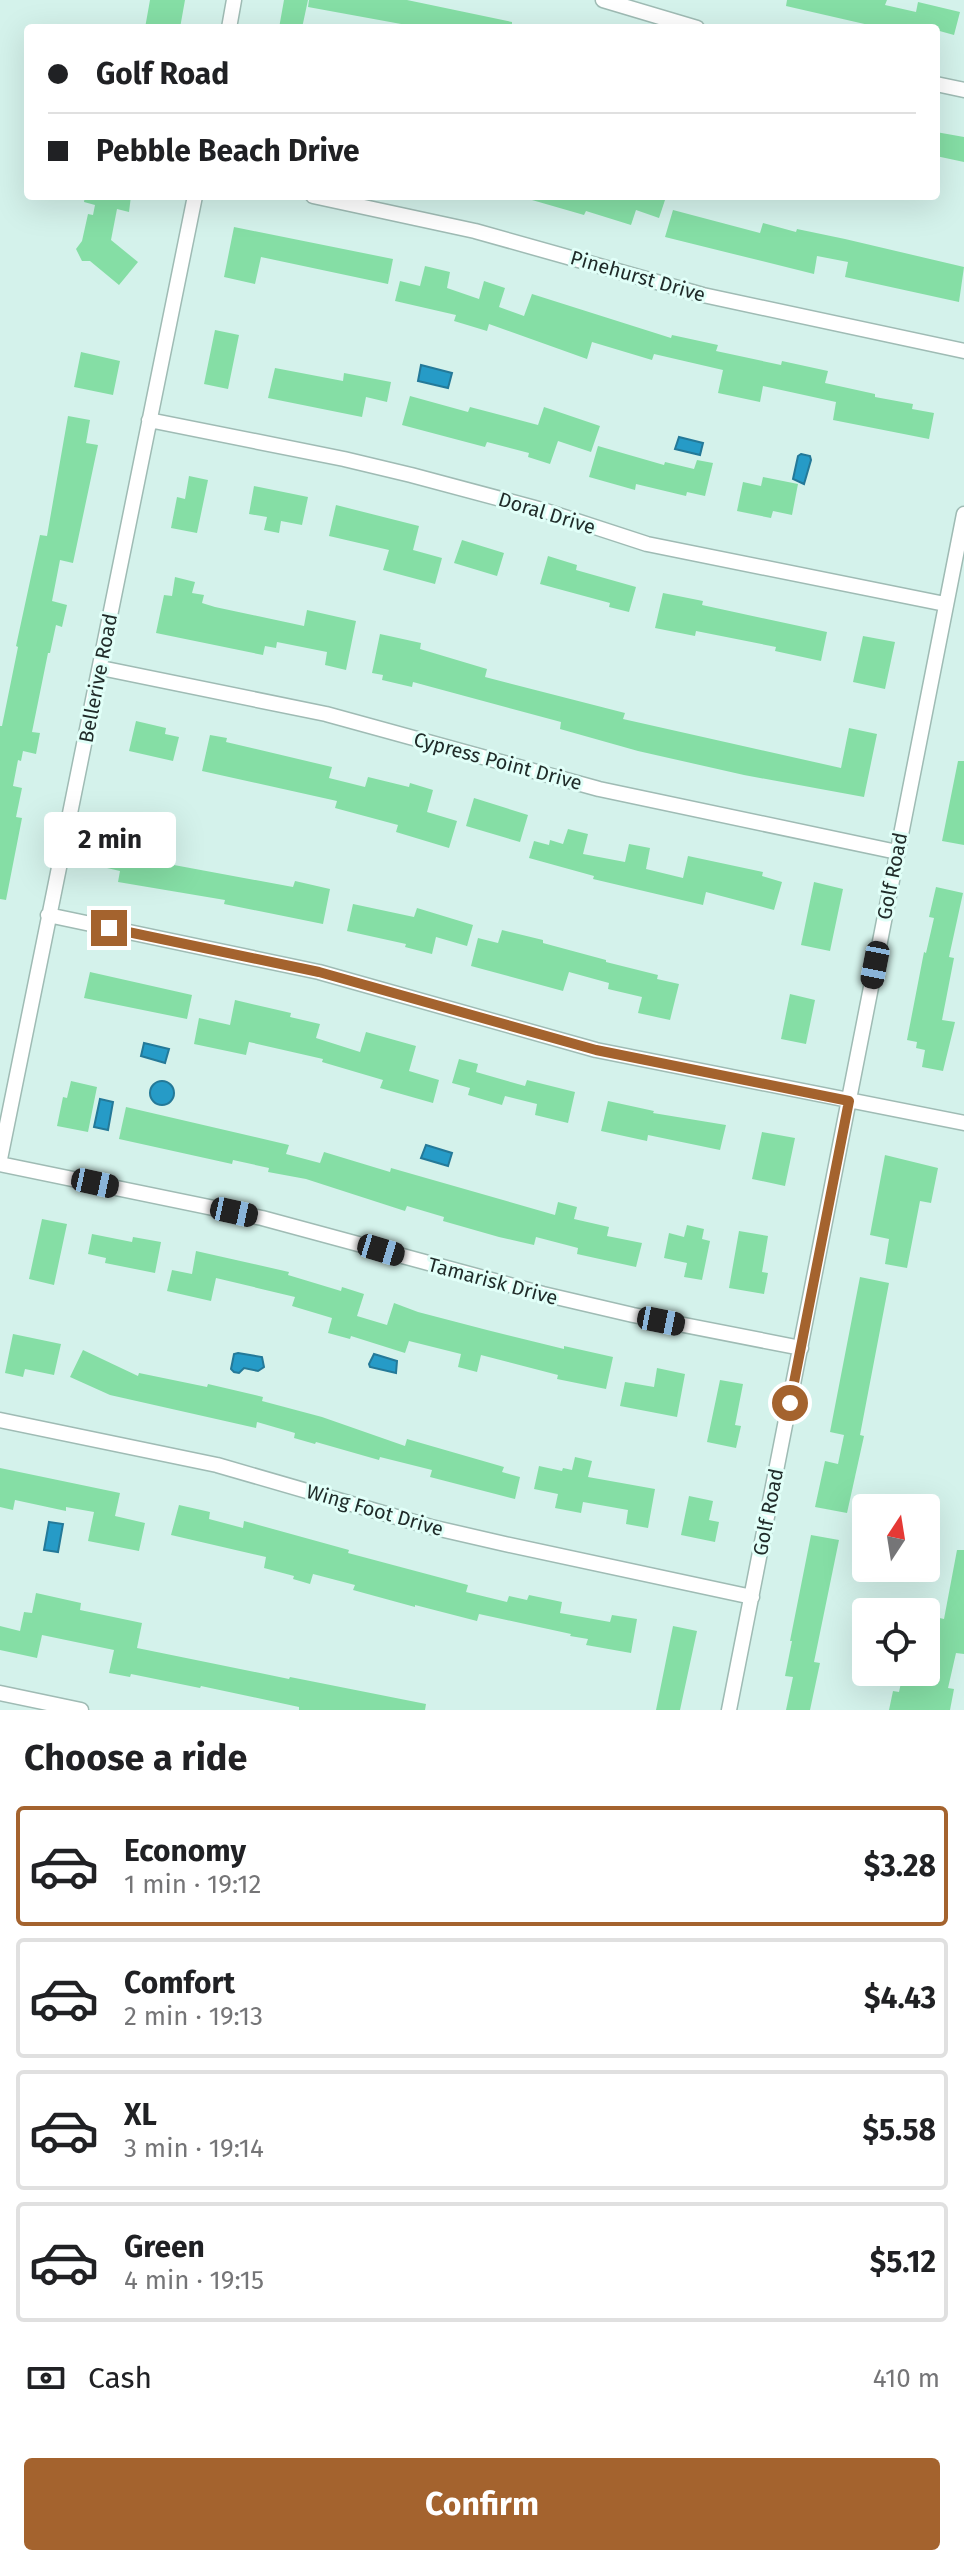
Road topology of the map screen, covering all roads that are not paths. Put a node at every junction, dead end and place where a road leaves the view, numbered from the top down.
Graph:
1 (234, 0) edge
2 (603, 0) edge
3 (230, 24) edge
4 (684, 24) edge
5 (940, 85) edge
6 (964, 90) edge
7 (194, 200) edge
8 (332, 200) edge
9 (964, 351) edge
10 (149, 420) junction
11 (964, 514) edge
12 (945, 604) junction
13 (101, 668) junction
14 (897, 852) junction
15 (48, 915) junction
16 (849, 1101) junction
17 (964, 1123) edge
18 (0, 1161) edge
19 (801, 1348) junction
20 (0, 1420) edge
21 (752, 1597) junction
22 (0, 1693) edge
23 (81, 1710) edge
24 (729, 1710) edge

1 - 3 street
2 - 4 street
5 - 6 street
7 - 10 street, Bellerive Road
8 - 9 street, Pinehurst Drive
10 - 12 street, Doral Drive
10 - 13 street, Bellerive Road
11 - 12 street, Golf Road
12 - 14 street, Golf Road
13 - 14 street, Cypress Point Drive
13 - 15 street, Bellerive Road
14 - 16 street, Golf Road
15 - 16 street
15 - 18 street, Bellerive Road
16 - 17 street
16 - 19 street, Golf Road
18 - 19 street, Tamarisk Drive
19 - 21 street, Golf Road
20 - 21 street, Wing Foot Drive
21 - 24 street, Golf Road
22 - 23 street

